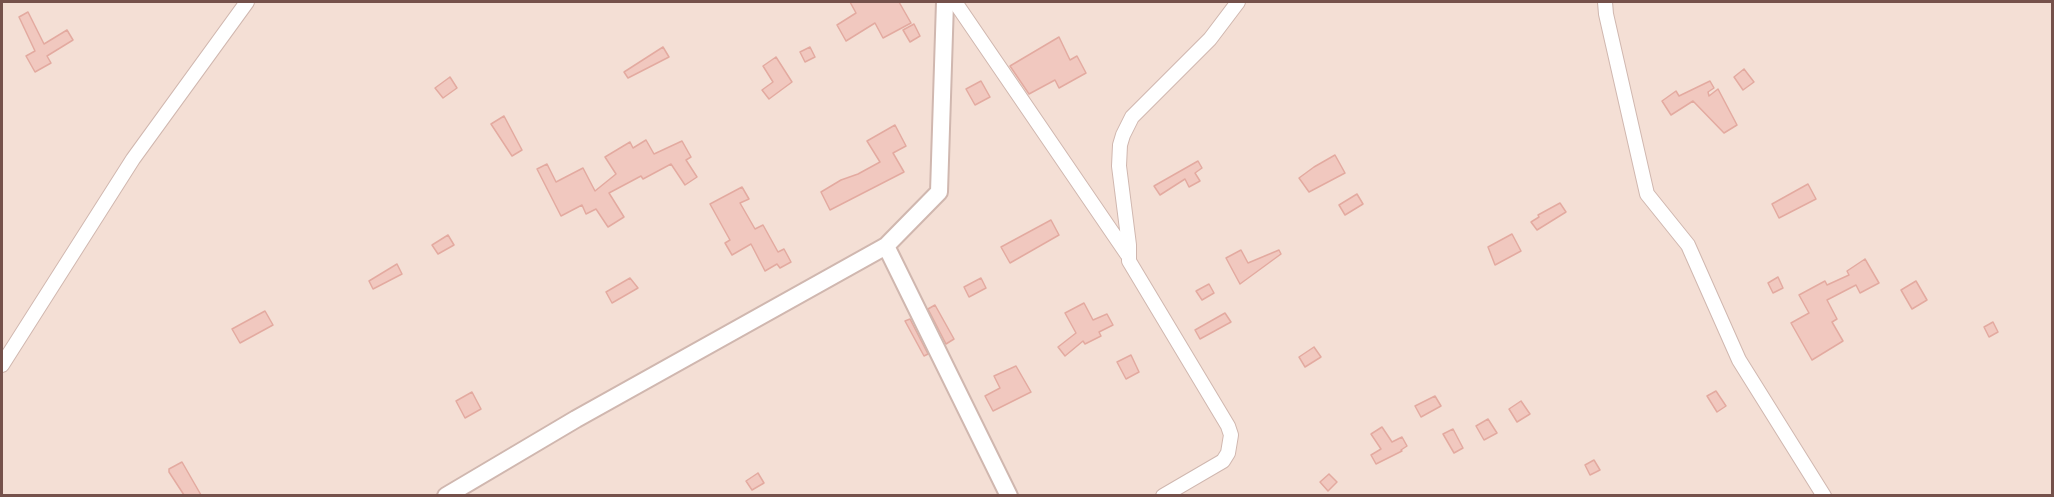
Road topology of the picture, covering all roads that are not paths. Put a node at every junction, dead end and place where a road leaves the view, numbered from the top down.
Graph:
1 (247, 2) edge
2 (945, 2) edge
3 (955, 2) edge
4 (1238, 2) edge
5 (1605, 2) edge
6 (886, 246) junction
7 (1128, 254) junction
8 (2, 365) edge
9 (446, 495) edge
10 (1009, 495) edge
11 (1163, 495) edge
12 (1824, 495) edge

1 - 8 street
2 - 6 street
3 - 7 street
4 - 7 street
5 - 12 street
6 - 9 street
6 - 10 street
7 - 11 street

